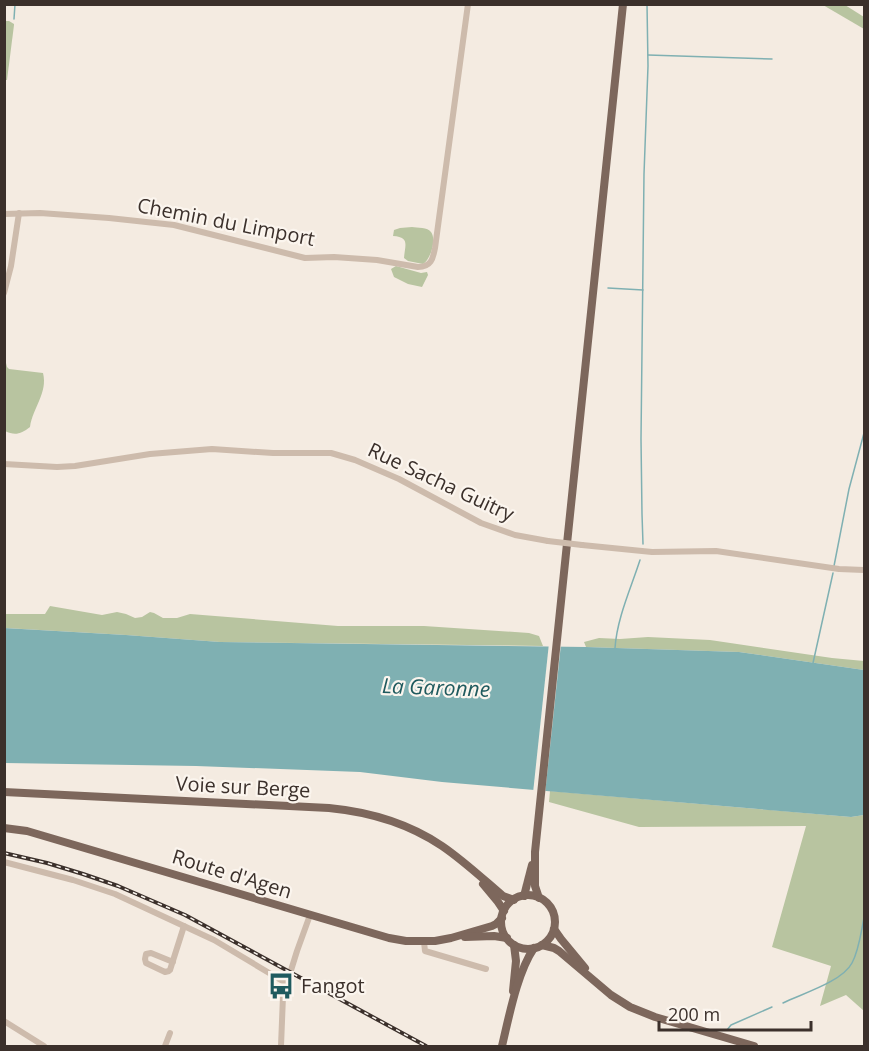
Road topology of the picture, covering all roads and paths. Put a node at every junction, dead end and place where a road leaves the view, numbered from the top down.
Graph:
1 (468, 4) edge
2 (623, 4) edge
3 (19, 213) junction
4 (4, 214) edge
5 (4, 293) edge
6 (4, 464) edge
7 (864, 570) edge
8 (4, 792) edge
9 (4, 828) edge
10 (535, 848) junction
11 (4, 862) edge
12 (466, 865) junction
13 (524, 896) junction
14 (539, 898) junction
15 (514, 900) junction
16 (310, 915) junction
17 (503, 915) junction
18 (184, 926) junction
19 (554, 929) junction
20 (451, 938) junction
21 (507, 938) junction
22 (424, 942) junction
23 (514, 945) junction
24 (538, 947) junction
25 (173, 962) dead end
26 (486, 969) dead end
27 (286, 983) junction
28 (606, 991) junction
29 (4, 1021) edge
30 (507, 1024) junction
31 (170, 1033) dead end
32 (44, 1047) edge
33 (165, 1047) edge
34 (281, 1047) edge
35 (502, 1047) edge
36 (754, 1047) edge

1 - 3 street, Chemin du Limport
2 - 10 main road
3 - 4 street, Chemin du Limport
3 - 5 street
6 - 7 street, Rue Sacha Guitry, bridge
8 - 12 main road, Voie sur Berge
9 - 16 main road, Route d'Agen
10 - 13 main road
10 - 14 main road
11 - 18 street
12 - 15 main road
12 - 17 main road
13 - 14 main road
13 - 15 main road
14 - 19 main road
15 - 17 main road
16 - 22 main road, Route d'Agen
16 - 27 street
17 - 20 main road, Route d'Agen
17 - 21 main road
18 - 25 street
18 - 27 street
19 - 24 main road
19 - 28 main road
20 - 21 main road, Route d'Agen
20 - 22 main road, Route d'Agen
21 - 23 main road
22 - 26 street
23 - 24 main road
23 - 30 main road
24 - 28 main road
24 - 30 main road
27 - 34 street
28 - 36 main road
29 - 32 street
30 - 35 main road
31 - 33 street

